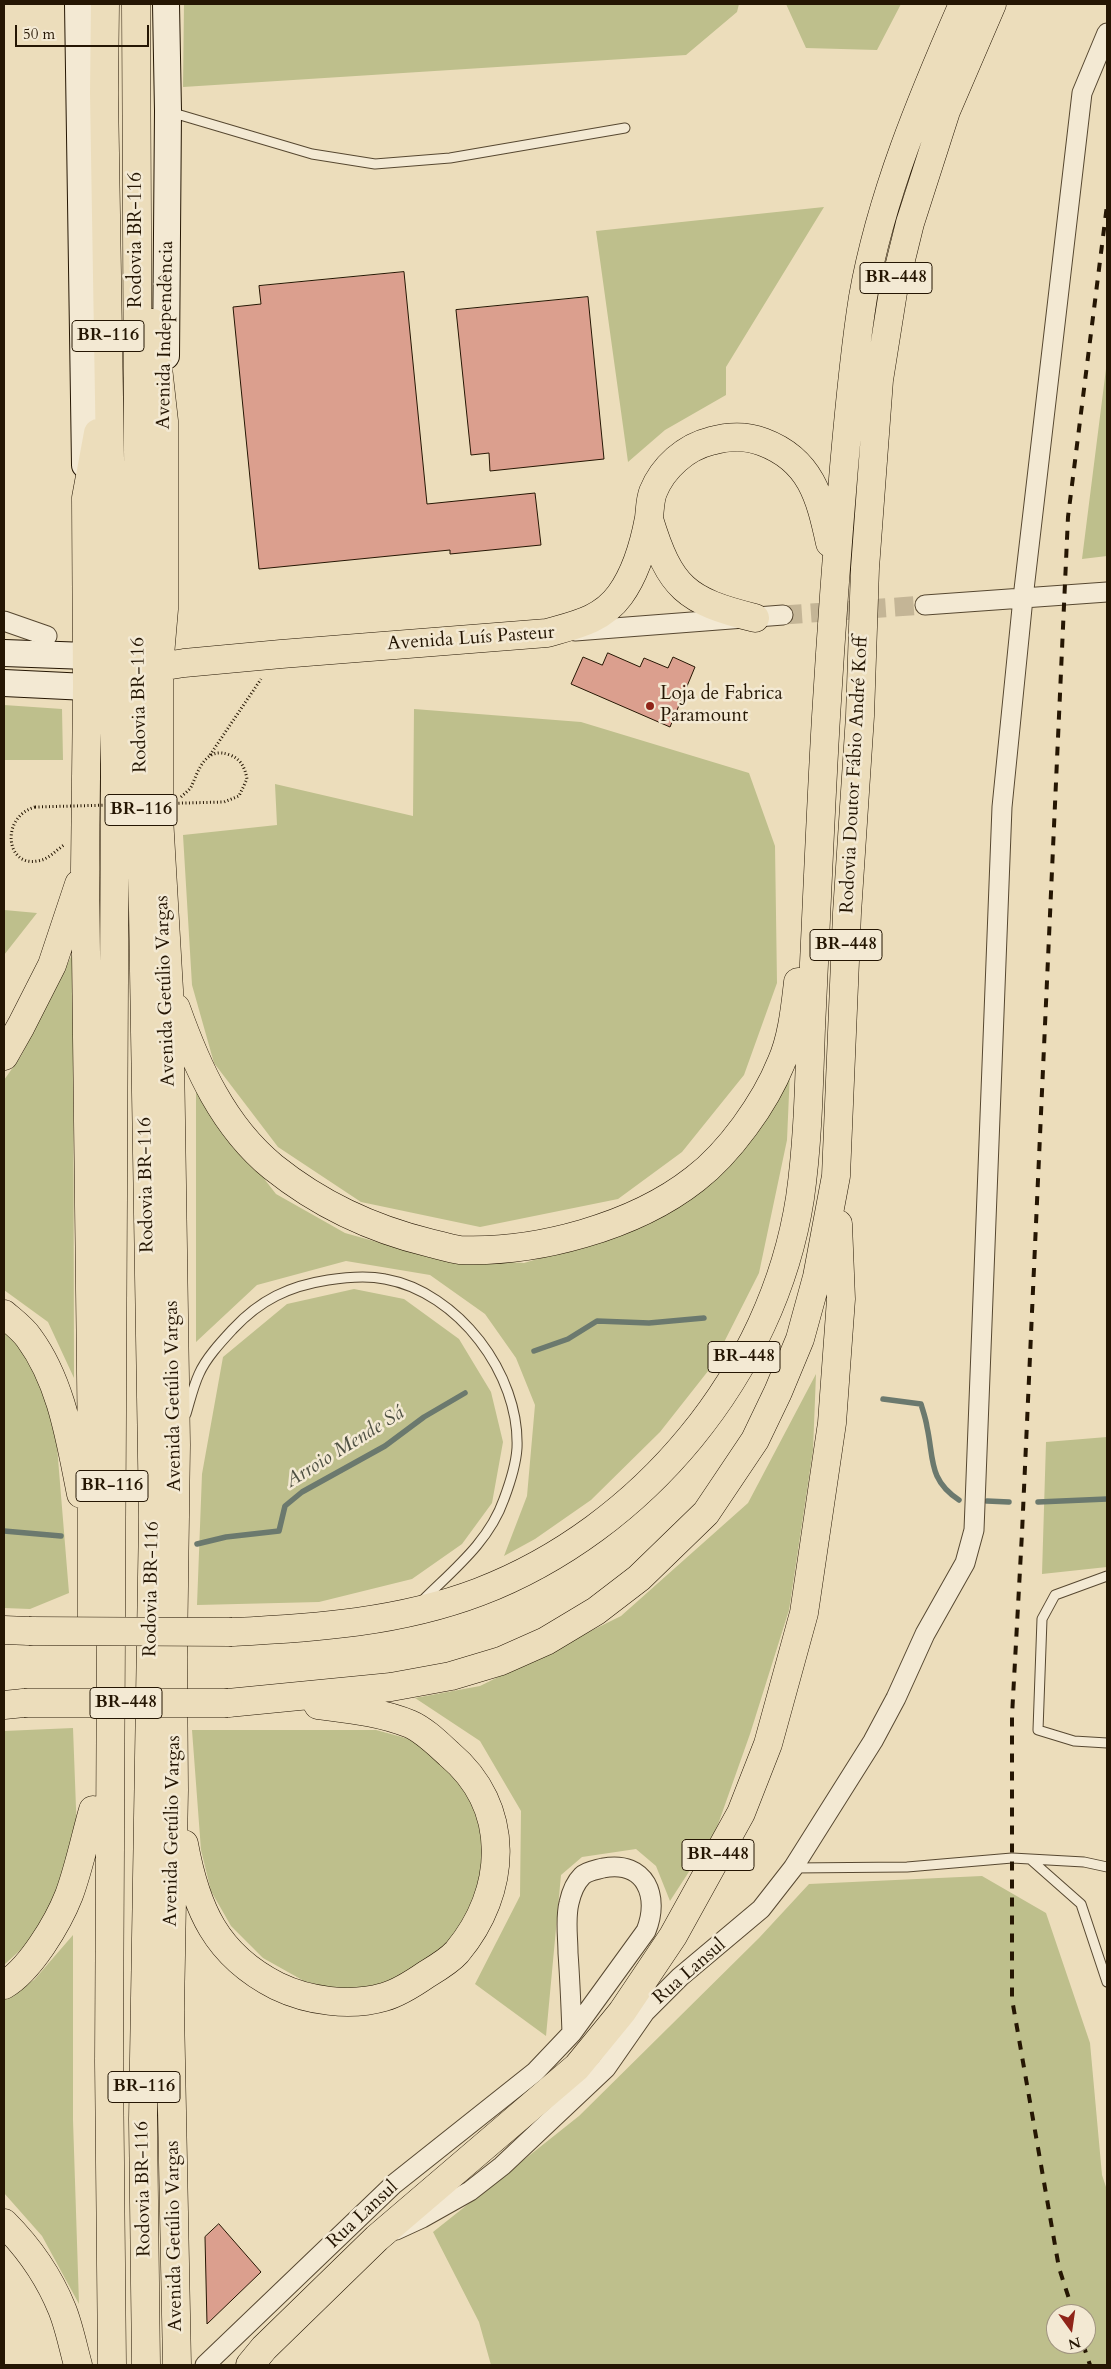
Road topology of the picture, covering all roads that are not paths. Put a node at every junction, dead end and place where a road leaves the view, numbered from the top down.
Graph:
1 (78, 4) edge
2 (105, 4) edge
3 (136, 4) edge
4 (147, 4) edge
5 (166, 4) edge
6 (964, 4) edge
7 (992, 4) edge
8 (1107, 33) edge
9 (168, 111) junction
10 (625, 128) dead end
11 (137, 155) junction
12 (137, 190) junction
13 (108, 375) junction
14 (164, 421) junction
15 (86, 498) junction
16 (649, 519) junction
17 (836, 567) junction
18 (1107, 592) edge
19 (1023, 598) junction
20 (925, 605) tunnel mouth
21 (784, 615) tunnel mouth
22 (755, 618) junction
23 (4, 621) edge
24 (547, 633) junction
25 (47, 636) dead end
26 (4, 653) edge
27 (87, 656) junction
28 (160, 667) junction
29 (4, 683) edge
30 (87, 687) junction
31 (85, 869) junction
32 (817, 915) junction
33 (169, 990) junction
34 (4, 1056) edge
35 (836, 1176) junction
36 (4, 1314) edge
37 (176, 1445) junction
38 (92, 1549) junction
39 (1107, 1576) edge
40 (411, 1612) junction
41 (16, 1630) edge
42 (270, 1698) junction
43 (10, 1703) edge
44 (1107, 1743) edge
45 (174, 1790) junction
46 (148, 1808) junction
47 (93, 1810) junction
48 (1030, 1859) junction
49 (1107, 1867) edge
50 (793, 1868) junction
51 (1107, 1982) edge
52 (4, 1985) edge
53 (170, 2010) junction
54 (572, 2033) junction
55 (109, 2061) junction
56 (10, 2234) edge
57 (377, 2238) junction
58 (78, 2365) edge
59 (112, 2365) edge
60 (146, 2365) edge
61 (177, 2365) edge
62 (205, 2365) edge
63 (250, 2365) edge

1 - 15 main road, Rodovia BR-116
2 - 13 highway, Rodovia BR-116 / BR-116
3 - 11 highway, Rodovia BR-116 / BR-116
4 - 11 highway, BR-116
5 - 9 main road, Avenida Independência
6 - 17 highway, Rodovia Doutor Fábio André Koff / BR-448
7 - 35 highway, Rodovia Doutor Fábio André Koff / BR-448
8 - 19 street, Rua Lansul
9 - 10 lane
9 - 14 main road, Avenida Independência
11 - 12 highway, Rodovia BR-116 / BR-116
12 - 14 highway, BR-116
12 - 46 highway, Rodovia BR-116 / BR-116
13 - 15 highway, BR-116
13 - 55 highway, Rodovia BR-116 / BR-116
14 - 28 highway, Avenida Independência
15 - 27 highway, Rodovia BR-116
16 - 17 highway
16 - 22 highway
16 - 24 highway
17 - 32 highway, Rodovia Doutor Fábio André Koff / BR-448
18 - 19 street
19 - 20 street
19 - 50 street, Rua Lansul
21 - 22 street, Avenida Luís Pasteur
22 - 24 street, Avenida Luís Pasteur
23 - 25 street
24 - 28 highway, Avenida Luís Pasteur
26 - 27 main road
27 - 30 highway, Rodovia BR-116
28 - 33 highway, Avenida Getúlio Vargas
29 - 30 main road
30 - 31 highway, Rodovia BR-116
31 - 34 highway
31 - 38 highway, Rodovia BR-116
32 - 33 highway
32 - 40 highway, Rodovia Doutor Fábio André Koff / BR-448
33 - 37 highway, Avenida Getúlio Vargas
35 - 42 highway, Rodovia Doutor Fábio André Koff / BR-448
35 - 57 highway, BR-448
36 - 38 highway
37 - 40 lane
37 - 45 highway, Avenida Getúlio Vargas
38 - 47 highway, Rodovia BR-116
39 - 44 lane
40 - 41 highway, Rodovia Doutor Fábio André Koff / BR-448, bridge
42 - 43 highway, Rodovia Doutor Fábio André Koff / BR-448, bridge
42 - 45 highway
45 - 53 highway, Avenida Getúlio Vargas
46 - 53 highway, BR-116
46 - 60 highway, Rodovia BR-116 / BR-116
47 - 52 highway
47 - 55 highway, Rodovia BR-116
48 - 49 lane
48 - 50 lane
48 - 51 lane
50 - 57 street, Rua Lansul
53 - 61 highway, Avenida Getúlio Vargas
54 - 54 street, Rua Lansul
54 - 62 street, Rua Lansul
55 - 59 highway, Rodovia BR-116 / BR-116
56 - 58 highway
57 - 63 highway, BR-448

